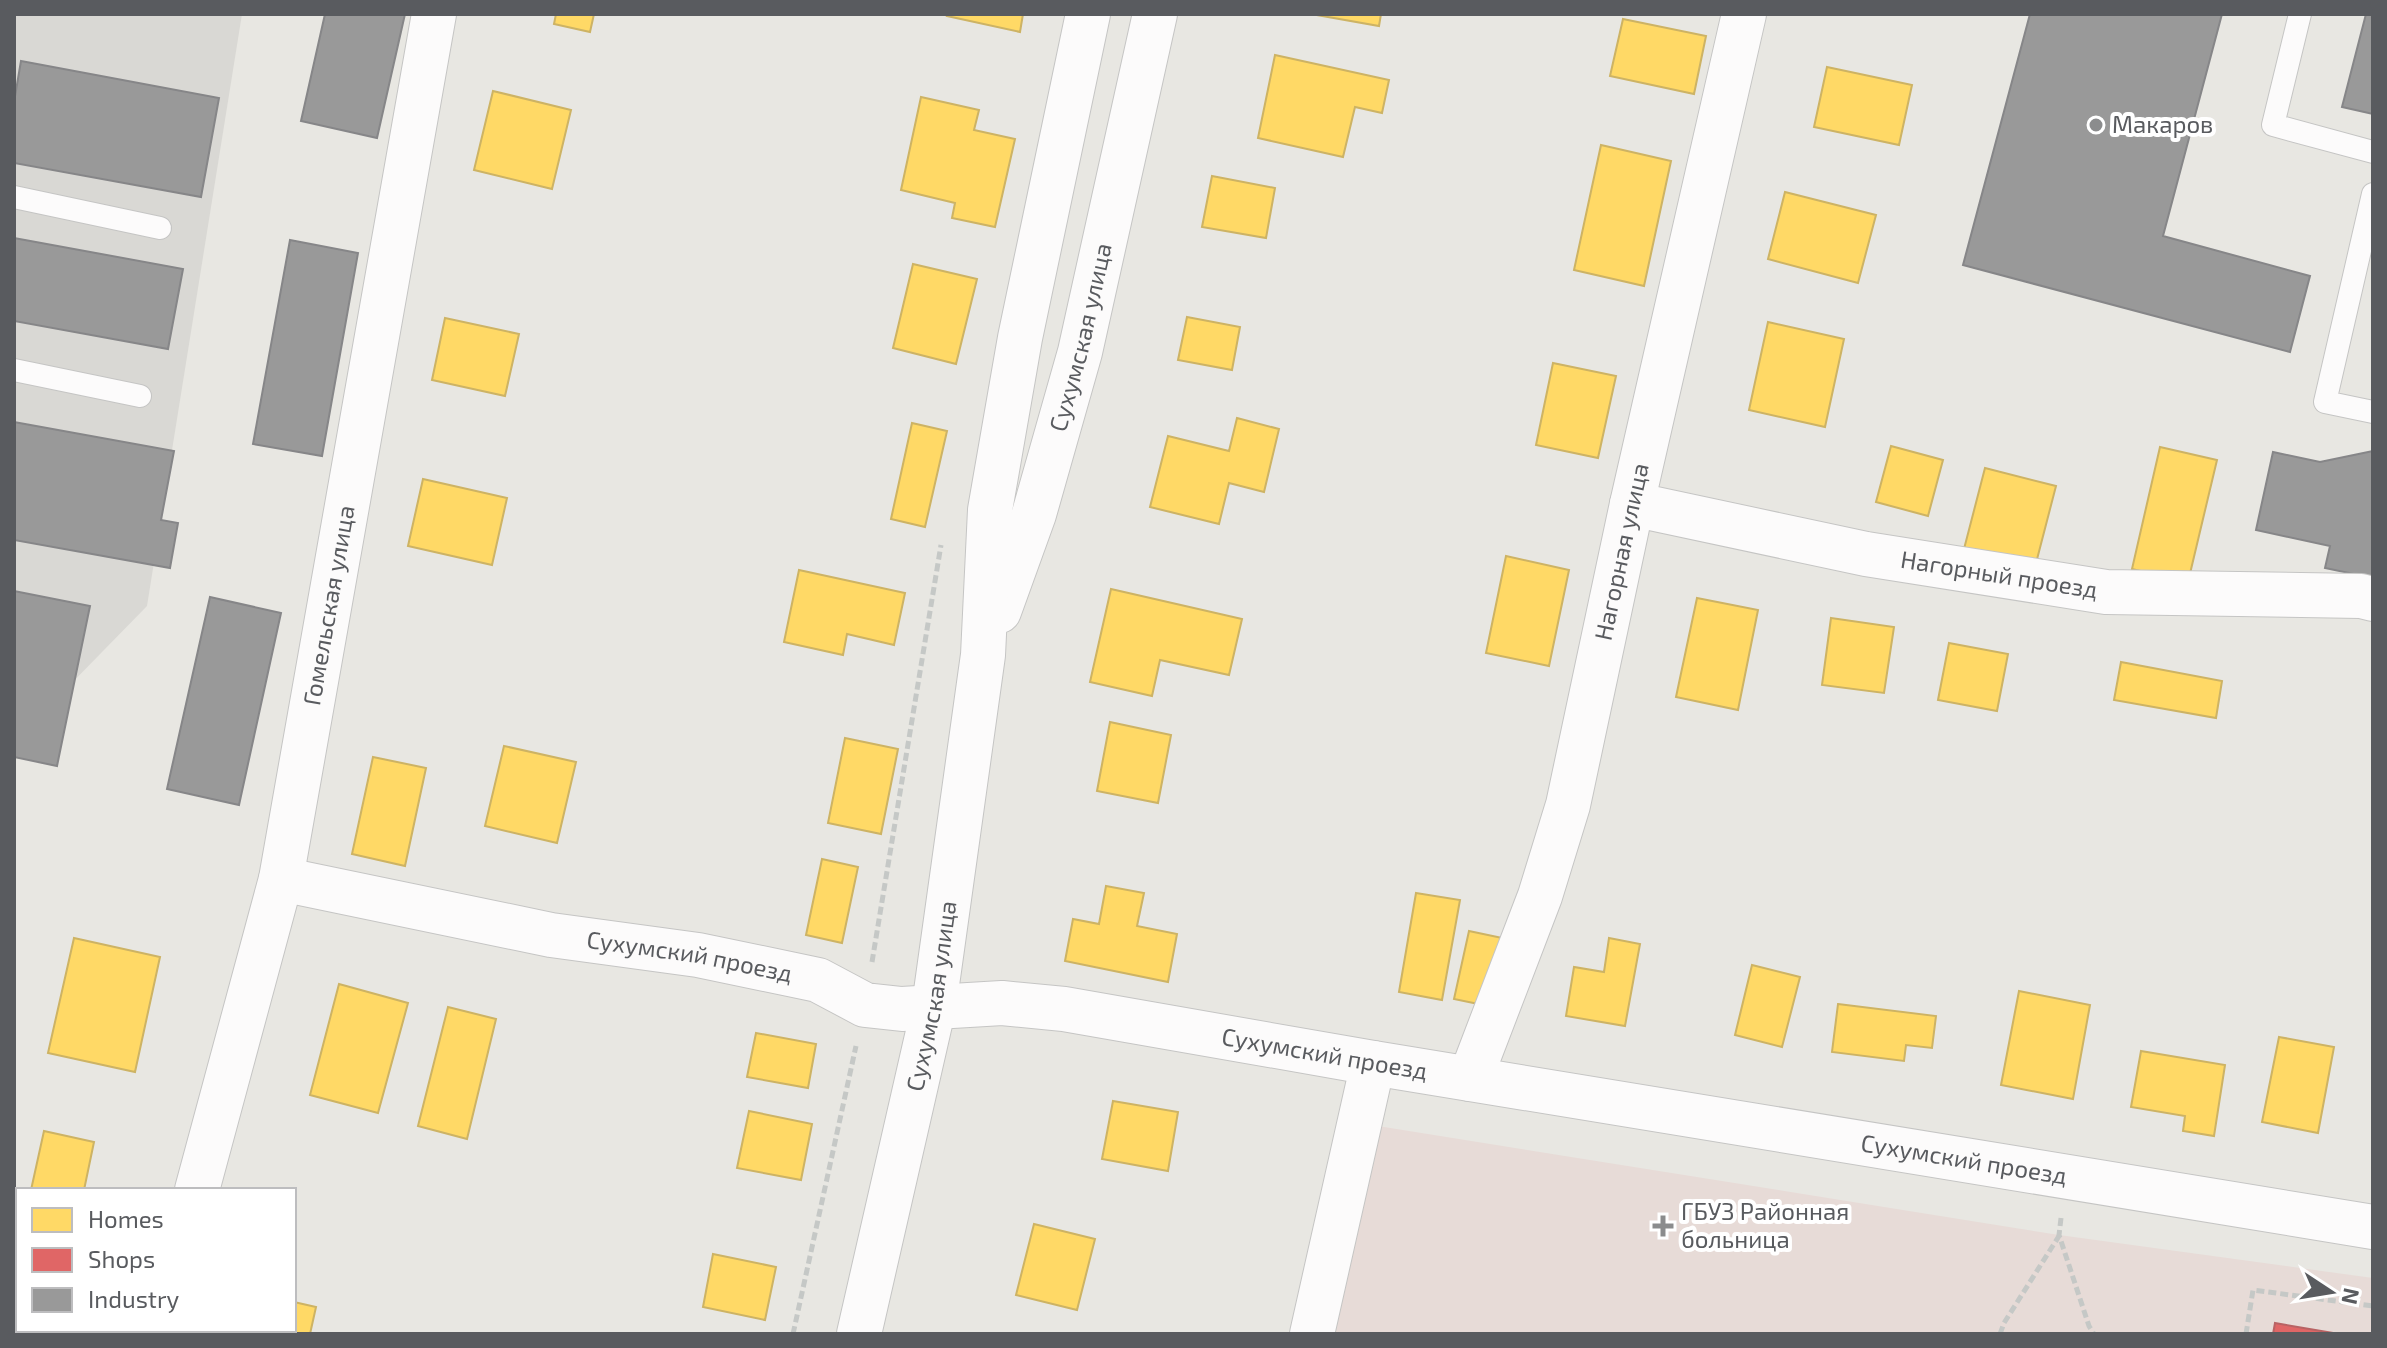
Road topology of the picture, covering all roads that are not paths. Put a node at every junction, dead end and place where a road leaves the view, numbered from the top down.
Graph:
1 (434, 14) edge
2 (1088, 14) edge
3 (1155, 14) edge
4 (1744, 14) edge
5 (2300, 14) edge
6 (2373, 152) edge
7 (2373, 194) edge
8 (14, 197) edge
9 (160, 228) dead end
10 (14, 370) edge
11 (140, 396) dead end
12 (2373, 412) edge
13 (1632, 504) junction
14 (2373, 599) edge
15 (983, 655) junction
16 (281, 879) junction
17 (934, 1006) junction
18 (1373, 1063) junction
19 (1470, 1079) junction
20 (198, 1188) edge
21 (2373, 1227) edge
22 (859, 1334) edge
23 (1312, 1334) edge

1 - 16 street, Гомельская улица
2 - 15 street, Сухумская улица
3 - 15 street, Сухумская улица
4 - 13 street, Нагорная улица
5 - 6 lane
7 - 12 lane
8 - 9 lane
10 - 11 lane
13 - 14 street, Нагорный проезд
13 - 19 street, Нагорная улица
15 - 17 street, Сухумская улица
16 - 17 street, Сухумский проезд
16 - 20 street, Гомельская улица
17 - 18 street, Сухумский проезд
17 - 22 street, Сухумская улица
18 - 19 street, Сухумский проезд
18 - 23 street
19 - 21 street, Сухумский проезд

